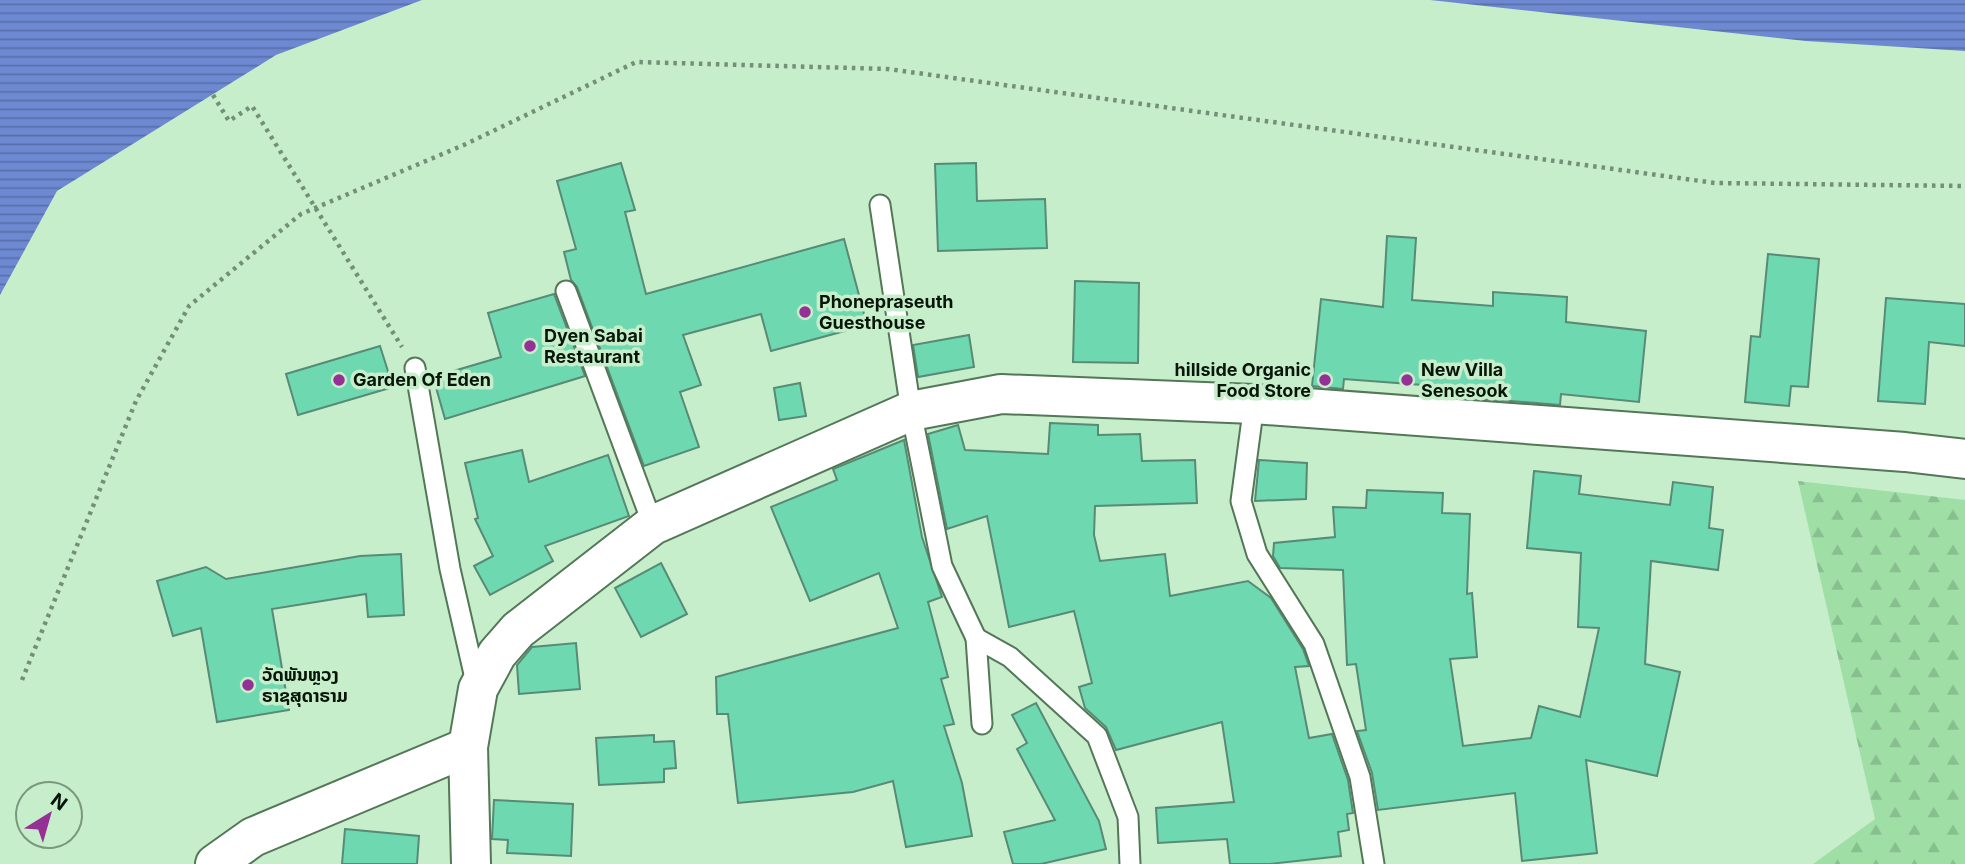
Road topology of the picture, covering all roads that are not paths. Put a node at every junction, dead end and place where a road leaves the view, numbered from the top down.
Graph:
1 (880, 205) dead end
2 (566, 291) dead end
3 (415, 368) road end
4 (1254, 404) junction
5 (911, 411) junction
6 (1965, 459) edge
7 (653, 525) junction
8 (976, 638) junction
9 (478, 689) junction
10 (982, 724) dead end
11 (468, 747) junction
12 (215, 864) edge
13 (471, 864) edge
14 (1130, 864) edge
15 (1374, 864) edge

1 - 5 lane
2 - 7 lane
3 - 9 lane
4 - 5 street
4 - 6 street
4 - 15 lane
5 - 7 street
5 - 8 lane
7 - 9 street
8 - 10 lane
8 - 14 lane
9 - 11 street
11 - 12 street
11 - 13 street

